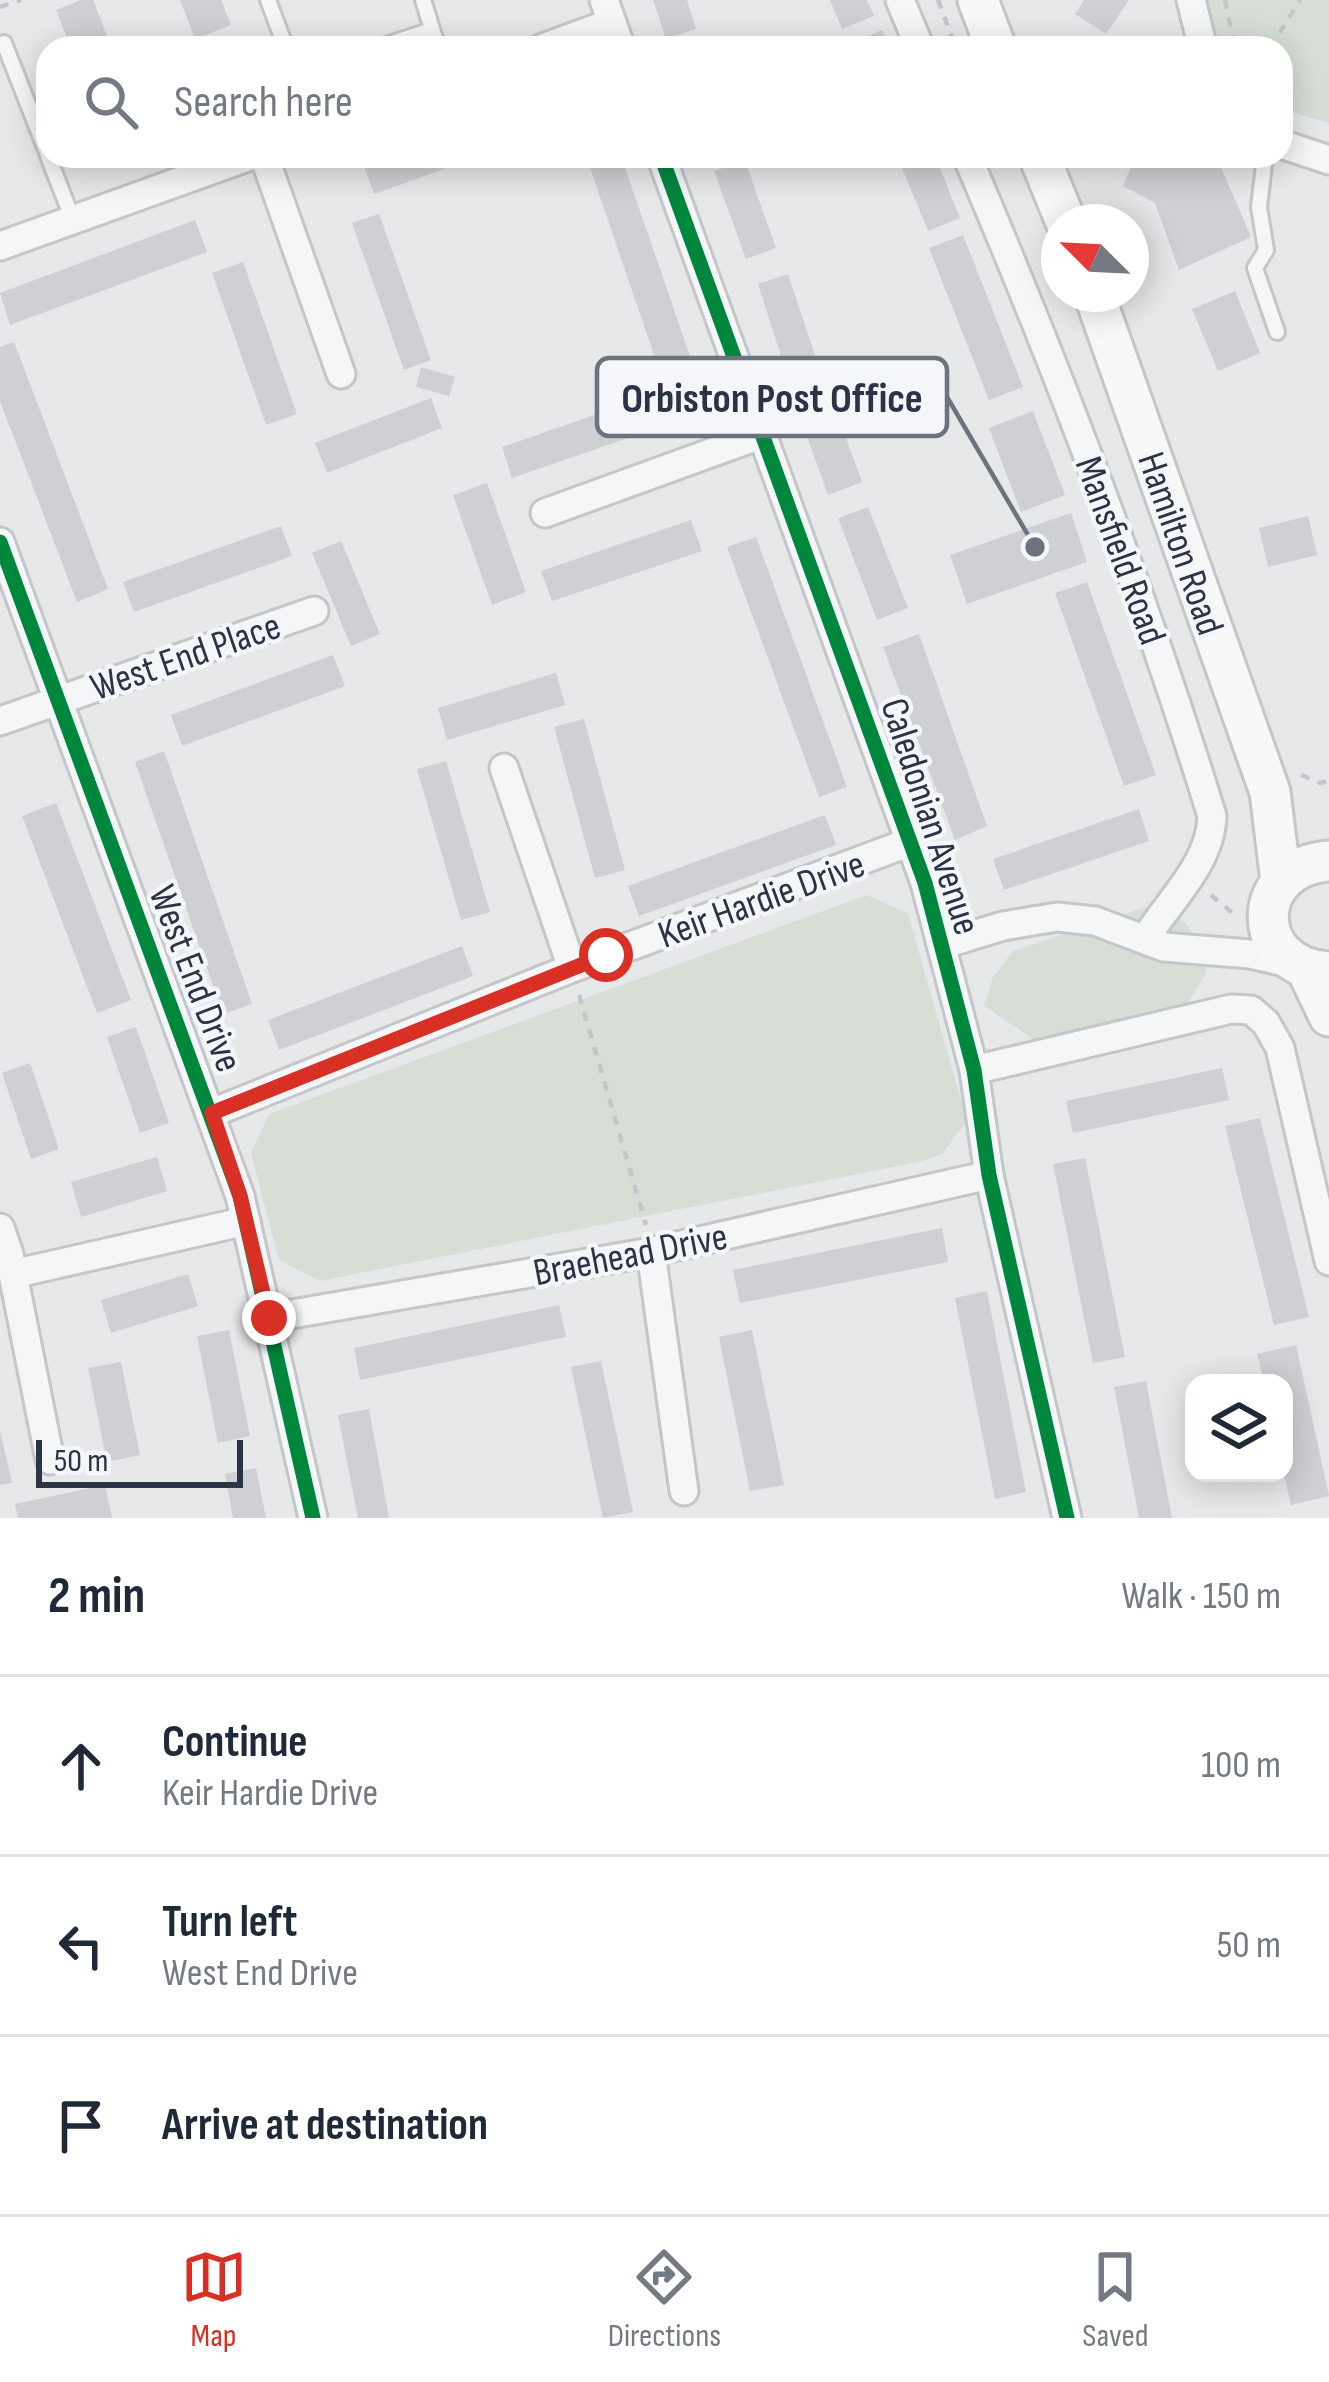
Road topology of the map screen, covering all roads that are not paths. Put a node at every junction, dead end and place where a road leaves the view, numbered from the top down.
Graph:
1 (268, 0) edge
2 (423, 0) edge
3 (900, 0) edge
4 (978, 0) edge
5 (1191, 0) edge
6 (612, 24) edge
7 (432, 30) junction
8 (282, 36) edge
9 (414, 36) edge
10 (434, 36) edge
11 (578, 36) edge
12 (915, 36) edge
13 (992, 36) edge
14 (1200, 36) edge
15 (4, 43) dead end
16 (36, 125) edge
17 (1293, 148) edge
18 (1329, 160) edge
19 (53, 168) edge
20 (217, 168) edge
21 (268, 168) edge
22 (665, 168) edge
23 (972, 168) edge
24 (1044, 168) edge
25 (1264, 168) edge
26 (1059, 204) edge
27 (73, 220) junction
28 (0, 246) edge
29 (1101, 312) edge
30 (1277, 332) dead end
31 (340, 374) dead end
32 (763, 434) junction
33 (544, 513) dead end
34 (0, 542) edge
35 (314, 611) dead end
36 (57, 699) junction
37 (0, 721) edge
38 (504, 768) dead end
39 (1280, 781) junction
40 (910, 842) junction
41 (1329, 859) edge
42 (1277, 887) junction
43 (1145, 939) junction
44 (941, 945) junction
45 (1213, 952) junction
46 (572, 968) junction
47 (1310, 969) edge
48 (1329, 1016) edge
49 (974, 1070) junction
50 (212, 1113) junction
51 (989, 1175) junction
52 (246, 1221) junction
53 (0, 1228) edge
54 (657, 1251) junction
55 (1329, 1261) edge
56 (13, 1274) junction
57 (269, 1318) junction
58 (50, 1460) dead end
59 (684, 1491) dead end
60 (313, 1518) edge
61 (1067, 1518) edge

1 - 8 lane
2 - 7 lane
3 - 12 street
4 - 13 main road
5 - 14 street
6 - 11 street
7 - 9 lane
7 - 10 lane
15 - 16 lane
17 - 18 street
19 - 27 lane
20 - 27 street
21 - 31 street
22 - 32 street, Caledonian Avenue
23 - 43 street, Mansfield Road
24 - 26 main road
25 - 30 lane
27 - 28 street
29 - 39 main road, Hamilton Road
32 - 33 street
32 - 40 street, Caledonian Avenue
34 - 36 street, West End Drive
35 - 36 street, West End Place
36 - 37 street, West End Place
36 - 50 street, West End Drive
38 - 46 street
39 - 41 main road, Hamilton Road
39 - 42 main road, Hamilton Road
40 - 44 street, Caledonian Avenue
40 - 46 street, Keir Hardie Drive
41 - 42 main road
42 - 45 street
42 - 47 main road, Hamilton Road
43 - 44 street
43 - 45 street
44 - 49 street, Caledonian Avenue
45 - 47 street
46 - 50 street, Keir Hardie Drive
47 - 48 main road
49 - 51 street, Caledonian Avenue
49 - 55 street
50 - 52 street, West End Drive
51 - 54 street, Braehead Drive
51 - 61 street, Caledonian Avenue
52 - 56 street
52 - 57 street, West End Drive
53 - 56 street
54 - 57 street, Braehead Drive
54 - 59 street
56 - 58 street
57 - 60 street, West End Drive

